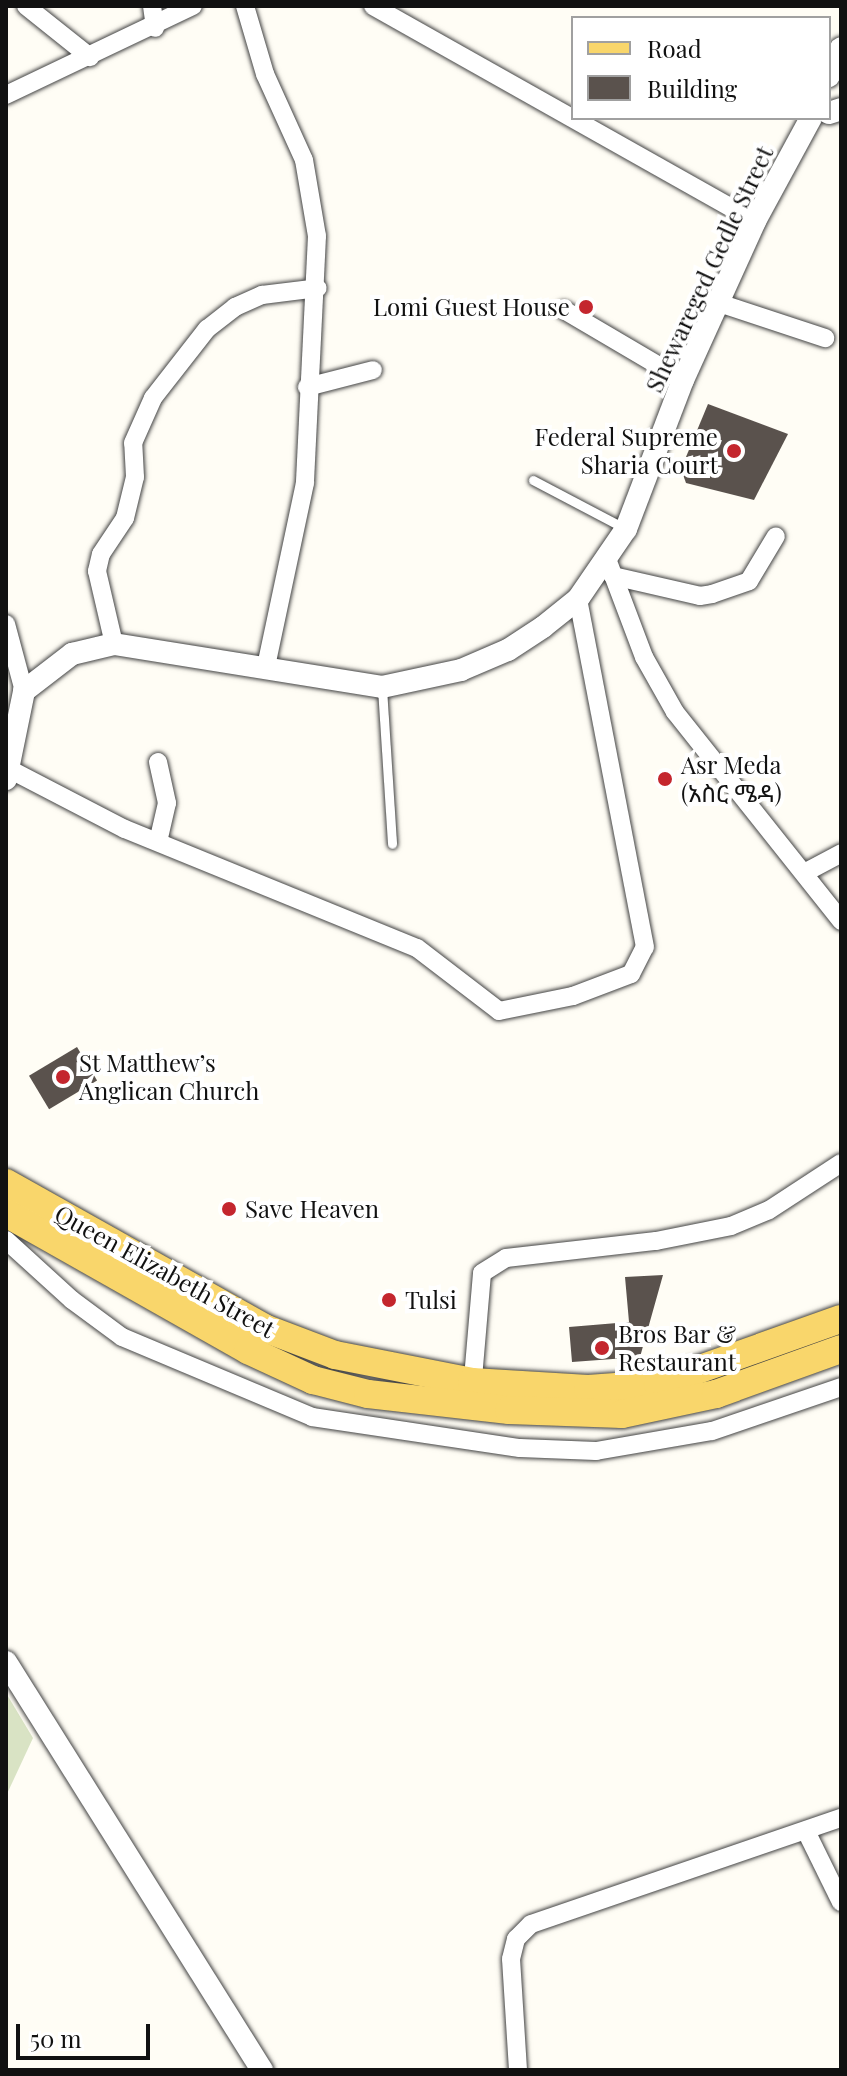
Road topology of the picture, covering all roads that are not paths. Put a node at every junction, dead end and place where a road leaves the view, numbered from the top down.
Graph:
1 (26, 6) edge
2 (152, 6) edge
3 (193, 6) edge
4 (245, 6) edge
5 (373, 6) edge
6 (155, 28) junction
7 (841, 48) edge
8 (90, 57) junction
9 (831, 71) edge
10 (6, 95) edge
11 (571, 117) edge
12 (576, 120) edge
13 (814, 120) edge
14 (755, 221) junction
15 (318, 288) junction
16 (719, 303) junction
17 (564, 310) dead end
18 (825, 338) dead end
19 (373, 370) dead end
20 (683, 380) junction
21 (307, 387) junction
22 (533, 480) dead end
23 (626, 529) junction
24 (776, 536) dead end
25 (610, 567) junction
26 (578, 599) junction
27 (6, 624) edge
28 (114, 644) junction
29 (266, 666) junction
30 (382, 687) junction
31 (24, 691) junction
32 (158, 762) dead end
33 (8, 775) edge
34 (158, 841) junction
35 (392, 844) dead end
36 (841, 853) edge
37 (806, 872) junction
38 (841, 921) edge
39 (841, 1163) edge
40 (6, 1183) edge
41 (6, 1213) edge
42 (6, 1240) edge
43 (841, 1319) edge
44 (841, 1349) edge
45 (841, 1387) edge
46 (471, 1393) junction
47 (6, 1662) edge
48 (841, 1818) edge
49 (807, 1833) junction
50 (841, 1902) edge
51 (262, 2070) edge
52 (518, 2070) edge

1 - 8 street
2 - 6 street
3 - 6 street
4 - 15 street
5 - 11 street
6 - 8 street
7 - 9 street
8 - 10 street
12 - 14 street
13 - 14 street, Shewareged Gedle Street
14 - 16 street, Shewareged Gedle Street
15 - 21 street
15 - 28 street
16 - 18 street
16 - 20 street, Shewareged Gedle Street
17 - 20 street
19 - 21 street
20 - 23 street, Shewareged Gedle Street
21 - 29 street
22 - 23 lane
23 - 25 street, Shewareged Gedle Street
24 - 25 street
25 - 26 street, Shewareged Gedle Street
25 - 37 street
26 - 30 street, Shewareged Gedle Street
26 - 34 street
27 - 31 street
28 - 29 street, Shewareged Gedle Street
28 - 31 street, Shewareged Gedle Street
29 - 30 street, Shewareged Gedle Street
30 - 35 lane
31 - 33 street
32 - 34 street
33 - 34 street
36 - 37 street
37 - 38 street
39 - 46 street
40 - 46 main road, Queen Elizabeth Street
41 - 46 main road, Queen Elizabeth Street
42 - 45 street
43 - 46 main road, Queen Elizabeth Street
44 - 46 main road, Queen Elizabeth Street
47 - 51 street
48 - 49 street
49 - 50 street
49 - 52 street

